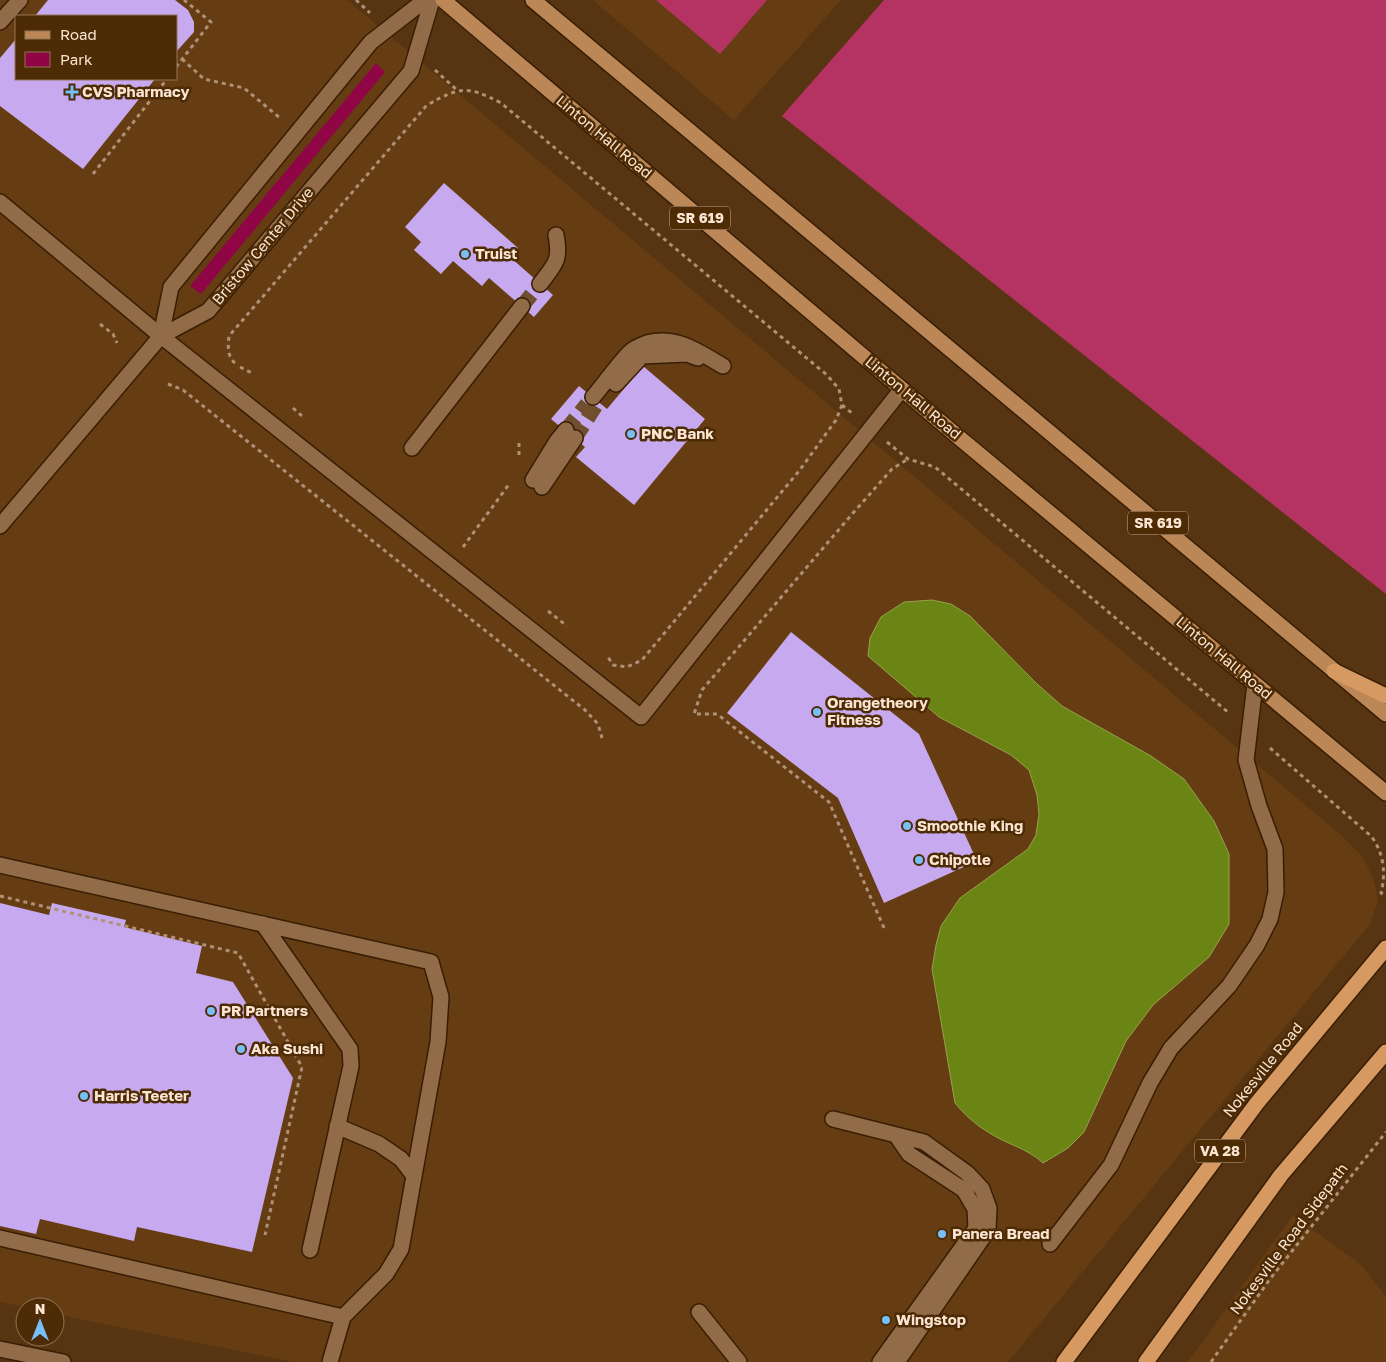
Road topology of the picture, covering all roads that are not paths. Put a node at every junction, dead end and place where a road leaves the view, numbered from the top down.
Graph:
1 (20, 0) edge
2 (425, 0) edge
3 (432, 0) edge
4 (443, 0) edge
5 (533, 0) edge
6 (0, 22) edge
7 (0, 202) edge
8 (556, 235) dead end
9 (540, 284) tunnel mouth
10 (522, 306) tunnel mouth
11 (162, 336) junction
12 (723, 366) dead end
13 (902, 389) junction
14 (596, 400) tunnel mouth
15 (570, 434) tunnel mouth
16 (412, 448) dead end
17 (538, 483) dead end
18 (0, 526) edge
19 (1334, 671) junction
20 (1255, 684) junction
21 (1386, 696) edge
22 (1386, 714) edge
23 (1386, 793) edge
24 (0, 865) edge
25 (263, 924) junction
26 (1386, 948) edge
27 (1386, 1052) edge
28 (833, 1119) dead end
29 (337, 1126) junction
30 (896, 1135) junction
31 (414, 1176) junction
32 (0, 1238) edge
33 (1050, 1244) dead end
34 (310, 1250) dead end
35 (699, 1312) dead end
36 (343, 1317) junction
37 (0, 1349) edge
38 (63, 1362) edge
39 (330, 1362) edge
40 (739, 1362) edge
41 (880, 1362) edge
42 (897, 1362) edge
43 (1064, 1362) edge
44 (1146, 1362) edge

1 - 6 street
2 - 11 street
3 - 11 street, Bristow Center Drive
4 - 13 main road, Linton Hall Road / SR 619
5 - 19 main road, SR 619
7 - 11 street
8 - 9 street
10 - 16 street
11 - 13 street
11 - 18 street
12 - 14 street
13 - 20 main road, Linton Hall Road / SR 619
15 - 17 street
19 - 21 highway
19 - 22 main road, SR 619
20 - 23 main road, Linton Hall Road / SR 619
20 - 33 street
24 - 25 street
25 - 29 street
25 - 31 street
26 - 43 highway, Nokesville Road / VA 28
27 - 44 highway
28 - 30 street
29 - 31 street
29 - 34 street
30 - 41 street
30 - 42 street
31 - 36 street
32 - 36 street
35 - 40 street
36 - 39 street
37 - 38 street

